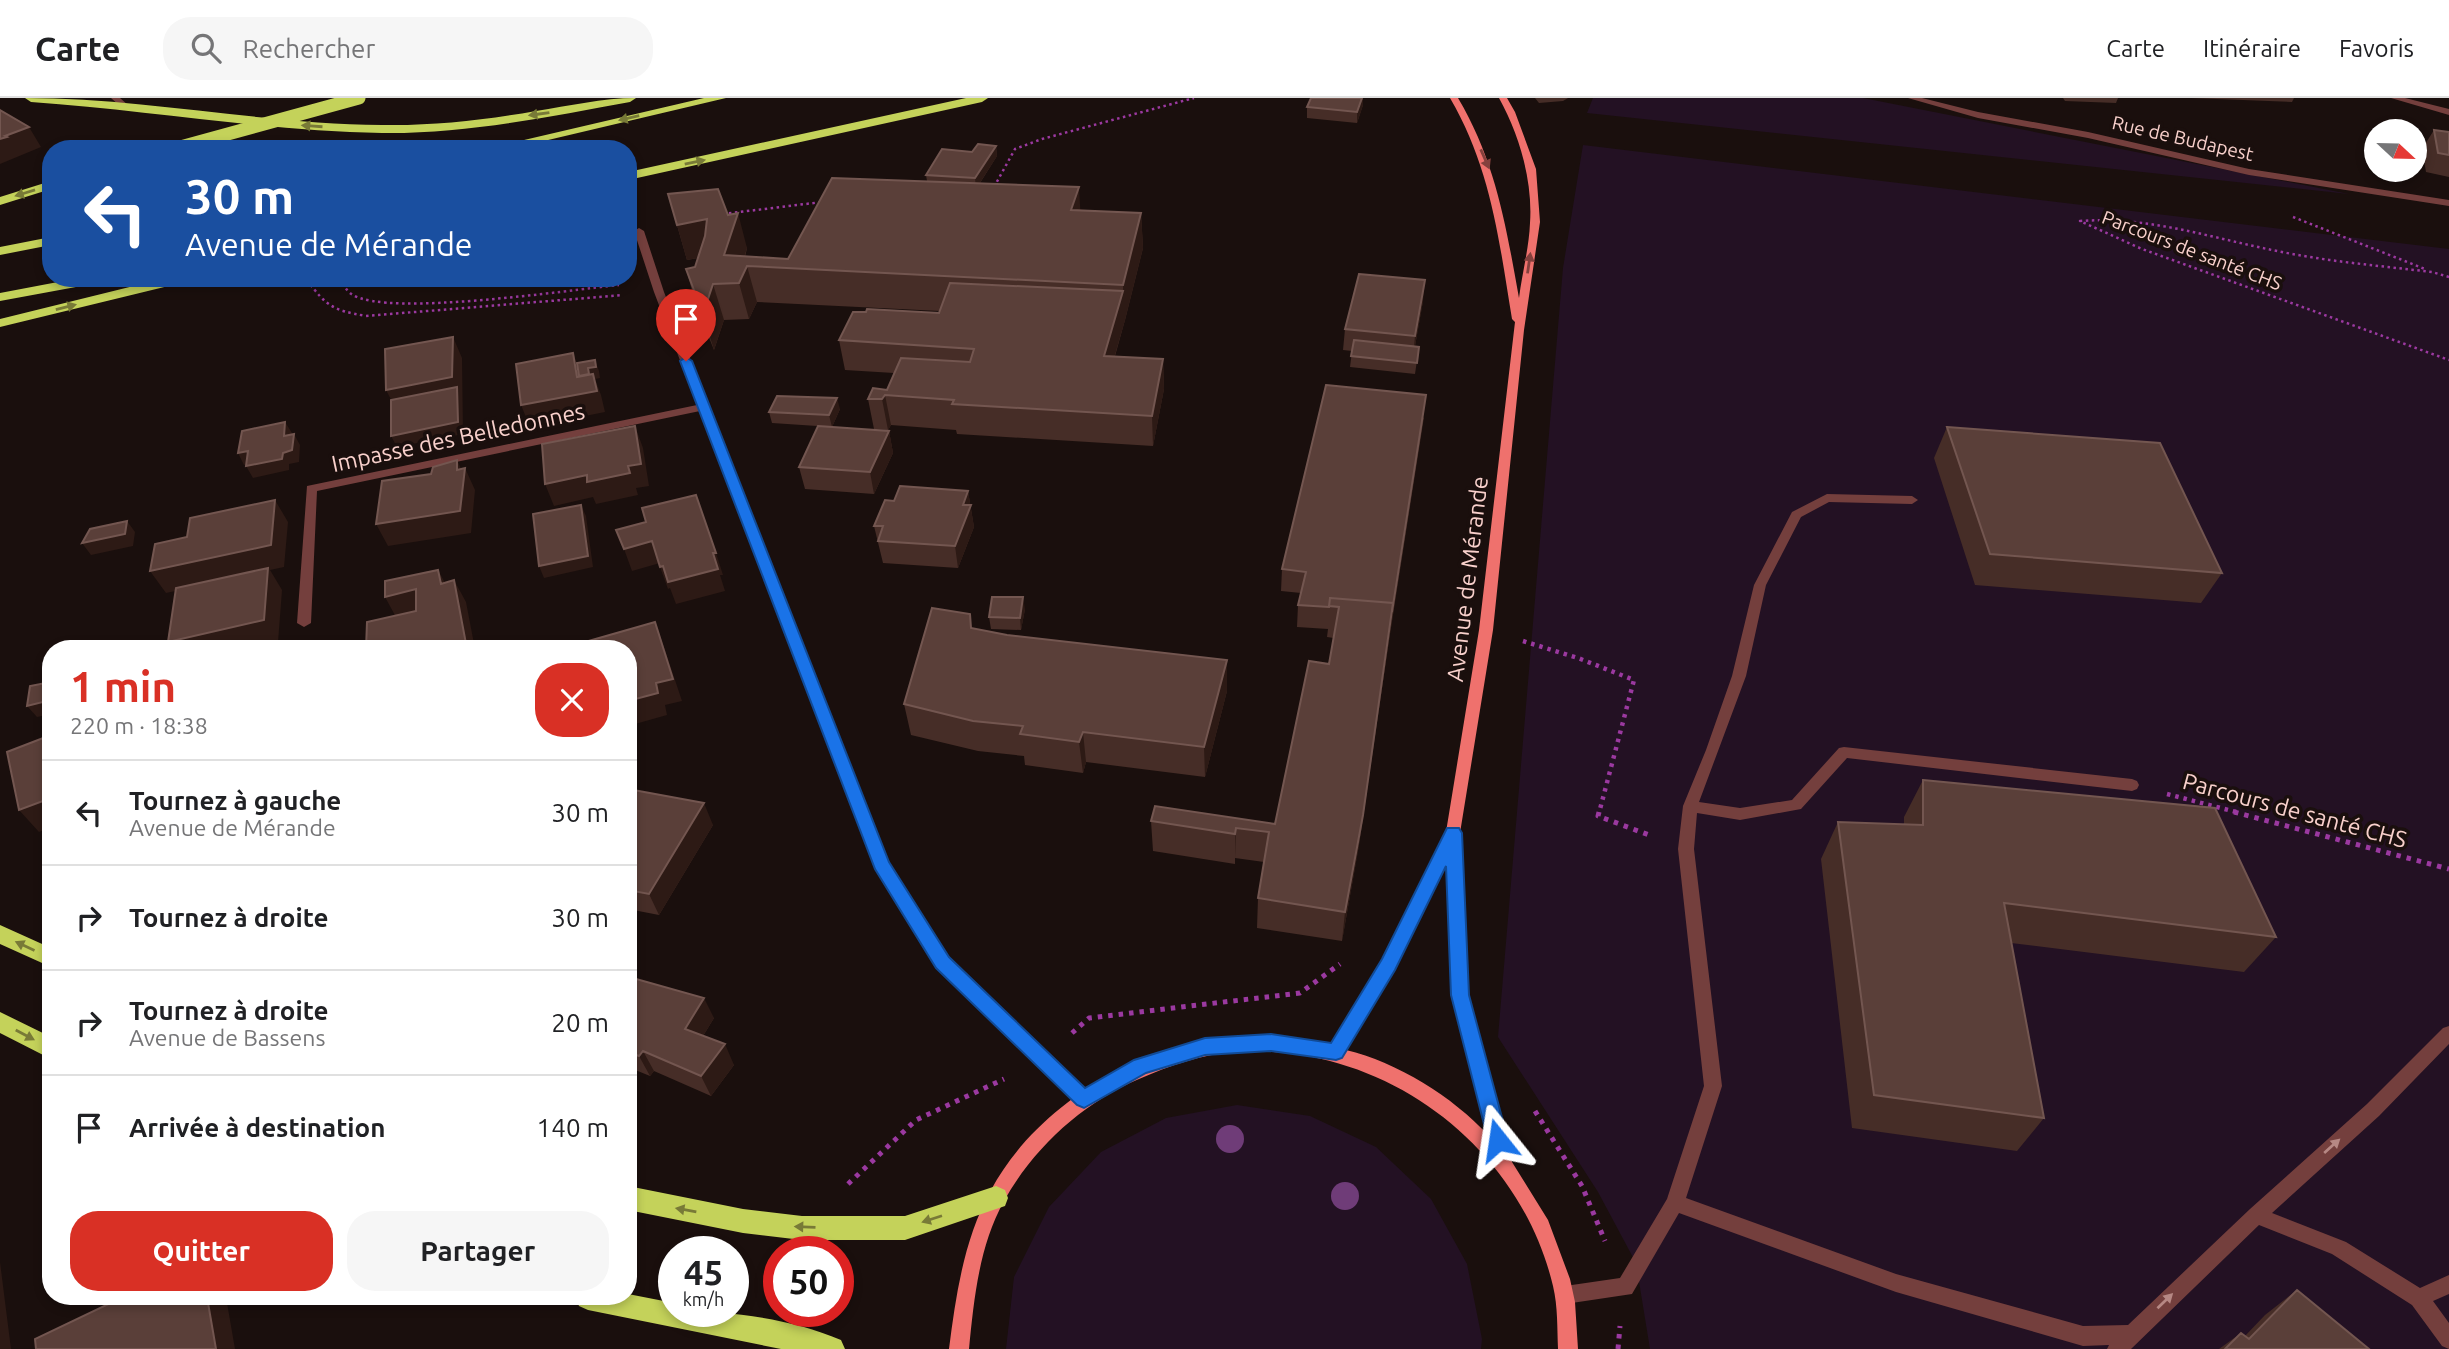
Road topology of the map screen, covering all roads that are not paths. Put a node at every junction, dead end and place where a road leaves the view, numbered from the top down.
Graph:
1 (31, 98) edge
2 (359, 98) edge
3 (630, 98) edge
4 (720, 98) edge
5 (982, 98) edge
6 (1454, 98) edge
7 (1503, 98) edge
8 (1912, 98) edge
9 (2395, 98) edge
10 (120, 102) edge
11 (2449, 112) edge
12 (206, 140) edge
13 (532, 140) edge
14 (637, 174) edge
15 (42, 189) edge
16 (0, 201) edge
17 (2449, 204) edge
18 (639, 231) dead end
19 (42, 243) edge
20 (0, 251) edge
21 (54, 287) edge
22 (147, 287) edge
23 (0, 297) edge
24 (0, 323) edge
25 (1519, 330) junction
26 (705, 407) junction
27 (1912, 500) dead end
28 (304, 622) dead end
29 (2132, 785) road end
30 (1690, 806) junction
31 (1453, 833) junction
32 (0, 934) edge
33 (42, 954) edge
34 (0, 1022) edge
35 (2449, 1033) edge
36 (42, 1044) edge
37 (1336, 1052) junction
38 (1084, 1099) junction
39 (1504, 1164) junction
40 (996, 1198) junction
41 (637, 1200) edge
42 (1675, 1203) junction
43 (2256, 1215) junction
44 (2449, 1284) edge
45 (1564, 1295) junction
46 (2419, 1298) junction
47 (617, 1305) edge
48 (2130, 1335) junction
49 (2449, 1339) edge
50 (832, 1349) edge
51 (959, 1349) edge
52 (1568, 1349) edge
53 (2117, 1349) edge

1 - 10 highway
2 - 12 highway, bridge
3 -> 10 highway
4 -> 13 highway
14 -> 5 highway
6 -> 25 main road, Avenue de Mérande
25 -> 7 main road, Avenue de Mérande
8 - 17 street, Rue de Budapest
9 - 11 street
15 -> 16 highway
18 - 26 street
19 - 20 highway
21 - 23 highway
24 -> 22 highway
25 - 31 main road, Avenue de Mérande
26 - 28 street, Impasse des Belledonnes
26 - 38 street
27 - 30 street
29 - 30 street
30 - 42 street
31 - 37 main road, Avenue de Mérande
31 - 39 main road, Avenue de Mérande
33 -> 32 highway
34 -> 36 highway
43 -> 35 street
37 - 38 main road
37 - 39 main road
38 - 40 main road
39 - 45 main road
40 -> 41 highway
40 - 51 main road
42 - 45 street
42 - 48 street
43 - 46 street
48 -> 43 street
44 - 46 street
45 - 52 main road
46 - 49 street
47 - 50 highway
48 - 53 street

